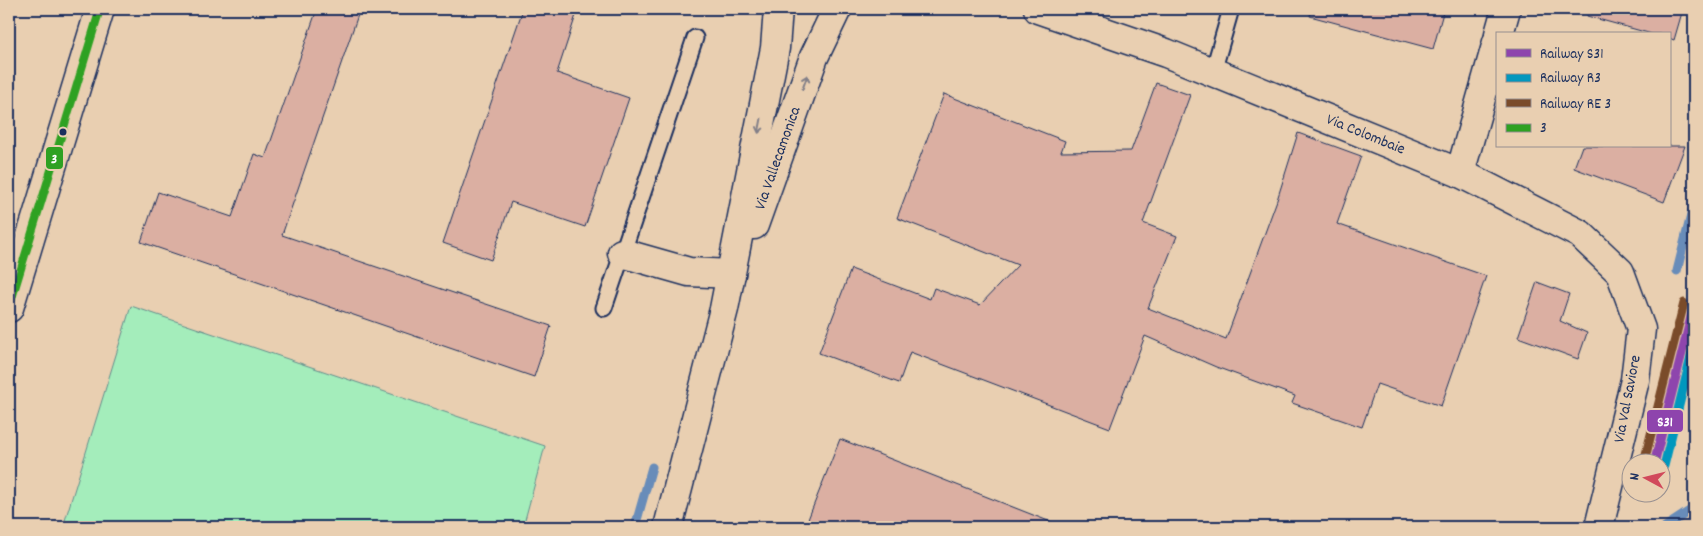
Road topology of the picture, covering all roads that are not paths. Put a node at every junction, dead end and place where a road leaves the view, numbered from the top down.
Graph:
1 (100, 9) edge
2 (778, 9) edge
3 (836, 9) edge
4 (1038, 9) edge
5 (1231, 9) edge
6 (1506, 9) edge
7 (1500, 32) edge
8 (695, 38) dead end
9 (1496, 46) edge
10 (1213, 72) junction
11 (1460, 173) junction
12 (20, 232) edge
13 (622, 253) junction
14 (731, 274) junction
15 (9, 308) edge
16 (604, 308) dead end
17 (724, 309) junction
18 (1641, 329) joint
19 (668, 527) edge
20 (1599, 527) edge

1 - 12 street
2 -> 14 street, Via Vallecamonica
17 -> 3 street, Via Vallecamonica
4 - 10 street, Via Colombaie
5 - 10 lane
6 - 7 street
8 - 13 lane
9 - 11 street
10 - 11 street, Via Colombaie
11 - 18 street, Via Colombaie
12 - 15 street
13 - 14 street
13 - 16 lane
14 - 17 street, Via Vallecamonica
17 - 19 street, Via Vallecamonica
18 - 20 street, Via Val Saviore

